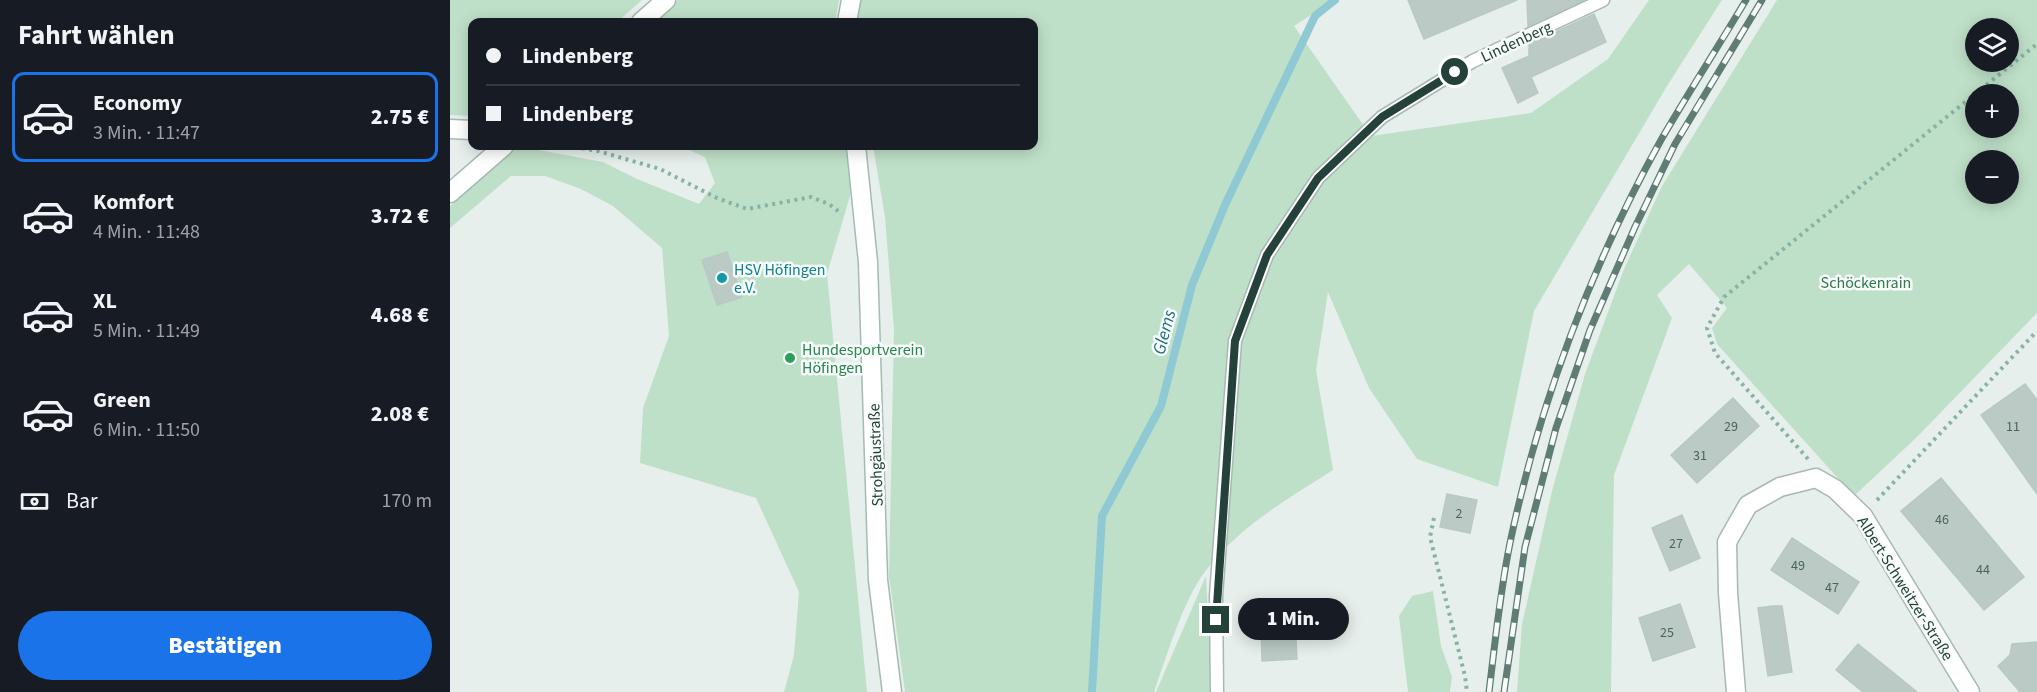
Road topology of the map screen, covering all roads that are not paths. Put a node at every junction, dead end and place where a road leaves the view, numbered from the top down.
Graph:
1 (666, 0) edge
2 (851, 0) edge
3 (1602, 0) edge
4 (646, 18) edge
5 (848, 18) edge
6 (450, 129) edge
7 (468, 130) edge
8 (499, 150) edge
9 (856, 150) edge
10 (450, 193) edge
11 (892, 692) edge
12 (1217, 692) edge
13 (1736, 692) edge
14 (1970, 692) edge

1 - 4 main road
2 - 5 main road
3 - 12 lane, Lindenberg
6 - 7 main road
8 - 10 main road
9 - 11 main road, Strohgäustraße
13 - 14 main road, Albert-Schweitzer-Straße

